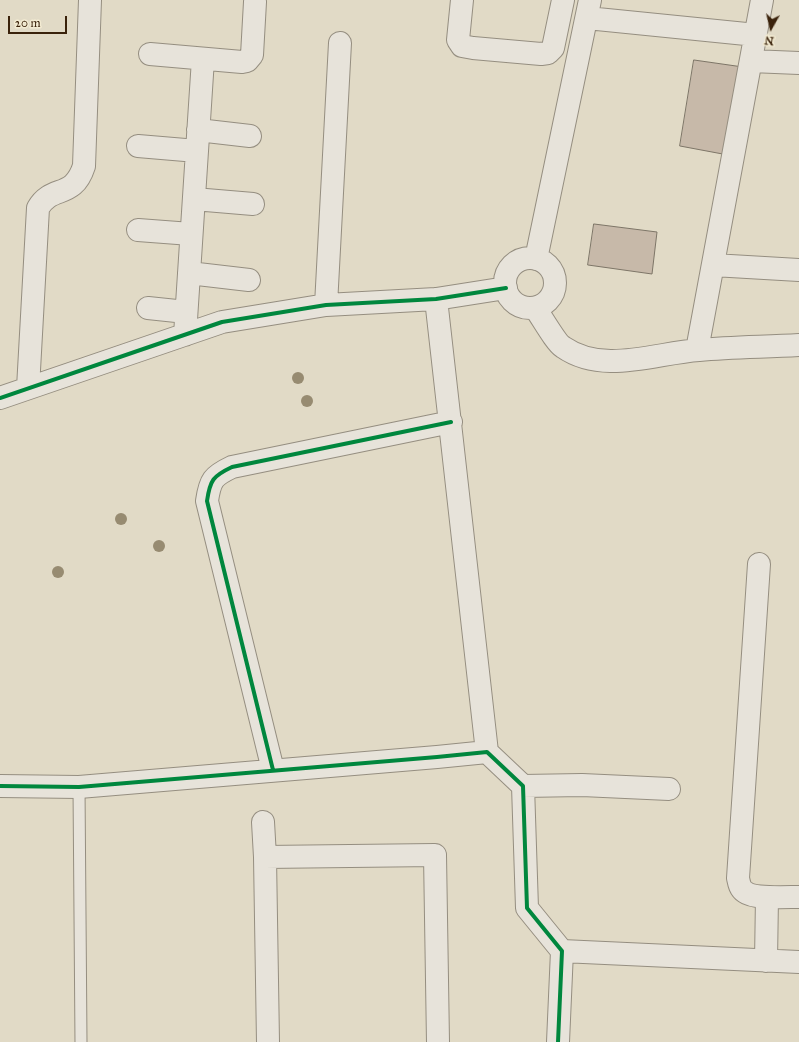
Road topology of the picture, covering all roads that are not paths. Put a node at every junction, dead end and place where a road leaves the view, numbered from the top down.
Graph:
1 (90, 0) edge
2 (462, 0) edge
3 (563, 0) edge
4 (762, 0) edge
5 (255, 2) dead end
6 (589, 9) edge
7 (756, 35) junction
8 (340, 43) dead end
9 (150, 54) dead end
10 (203, 59) junction
11 (751, 61) junction
12 (799, 62) edge
13 (250, 136) dead end
14 (198, 141) junction
15 (138, 146) dead end
16 (194, 199) junction
17 (254, 204) dead end
18 (138, 230) dead end
19 (192, 234) junction
20 (536, 259) junction
21 (713, 265) junction
22 (799, 270) edge
23 (189, 273) junction
24 (249, 280) dead end
25 (506, 288) junction
26 (436, 298) junction
27 (326, 305) junction
28 (148, 308) dead end
29 (535, 308) junction
30 (186, 312) junction
31 (185, 335) junction
32 (799, 345) edge
33 (698, 350) junction
34 (28, 388) junction
35 (0, 398) edge
36 (451, 422) junction
37 (759, 564) dead end
38 (488, 752) junction
39 (273, 770) junction
40 (0, 786) edge
41 (524, 786) junction
42 (79, 787) junction
43 (670, 789) dead end
44 (263, 822) dead end
45 (265, 857) junction
46 (767, 897) junction
47 (799, 897) edge
48 (562, 951) junction
49 (766, 961) junction
50 (799, 962) edge
51 (81, 1042) edge
52 (268, 1042) edge
53 (438, 1042) edge
54 (558, 1042) edge

1 - 34 street
2 - 3 street
4 - 7 street
5 - 10 street
6 - 7 street
6 - 20 street
7 - 11 street
8 - 27 street
9 - 10 street
10 - 14 street
11 - 12 street
11 - 21 street
13 - 14 street
14 - 15 street
14 - 16 street
16 - 17 street
16 - 19 street
18 - 19 street
19 - 23 street
20 - 25 street
20 - 29 street
21 - 22 street
21 - 33 street
23 - 24 street
23 - 30 street
25 - 26 street
25 - 29 street
26 - 27 street
26 - 36 street
27 - 31 street
28 - 30 street
29 - 33 street
30 - 31 street
31 - 34 street
32 - 33 street
34 - 35 street
36 - 38 street
36 - 39 street
37 - 46 street
38 - 39 street
38 - 41 street
39 - 42 street
40 - 42 street
41 - 43 street
41 - 48 street
42 - 51 lane
44 - 45 street
45 - 52 street
45 - 53 street
46 - 47 street
46 - 49 street
48 - 49 street
48 - 54 street
49 - 50 street

